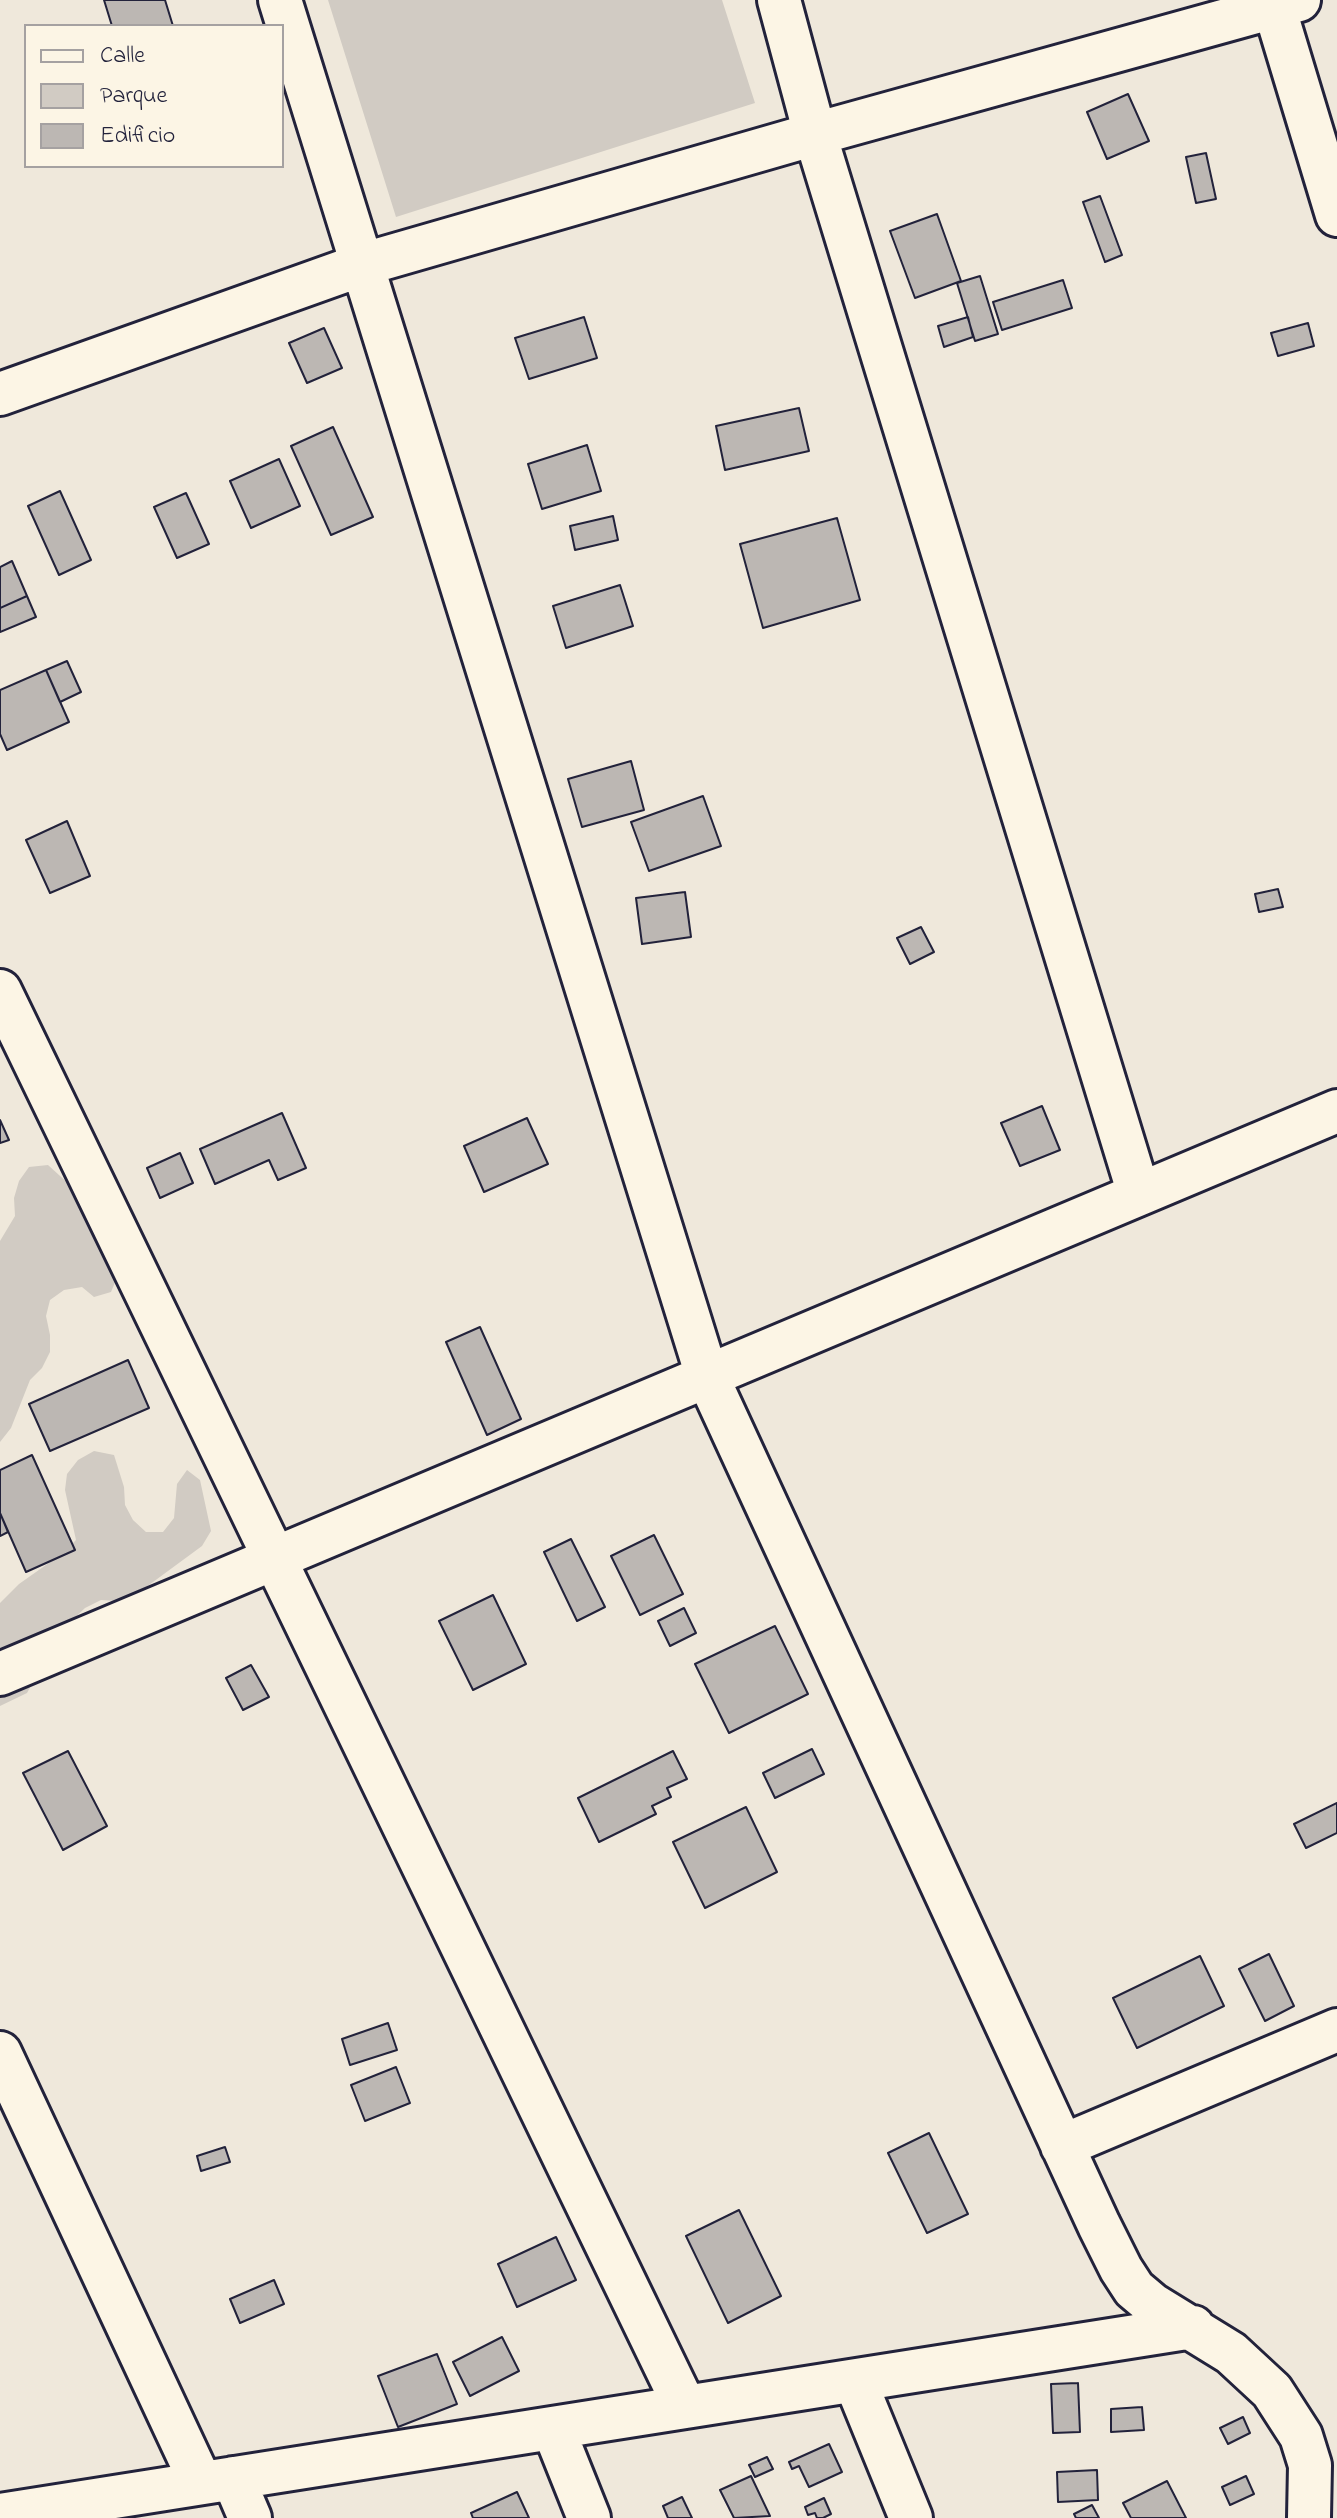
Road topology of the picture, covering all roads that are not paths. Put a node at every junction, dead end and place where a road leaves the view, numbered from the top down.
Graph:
1 (280, 0) edge
2 (779, 0) edge
3 (1282, 2) edge
4 (815, 134) junction
5 (1337, 215) edge
6 (364, 264) junction
7 (0, 394) edge
8 (0, 991) edge
9 (1337, 1111) edge
10 (1139, 1194) junction
11 (707, 1376) junction
12 (276, 1558) junction
13 (0, 1674) edge
14 (1337, 2030) edge
15 (0, 2053) edge
16 (1062, 2146) junction
17 (1193, 2327) junction
18 (855, 2381) junction
19 (685, 2407) junction
20 (553, 2428) junction
21 (217, 2481) junction
22 (0, 2515) edge
23 (250, 2518) edge
24 (589, 2518) edge
25 (911, 2518) edge
26 (1309, 2518) edge

1 - 6 street
2 - 4 street
3 - 4 street
3 - 5 street
4 - 6 street
4 - 10 street
6 - 7 street
6 - 11 street
8 - 12 street
9 - 10 street
10 - 11 street
11 - 12 street
11 - 16 street
12 - 13 street
12 - 19 street
14 - 16 street
15 - 21 street
16 - 17 street
17 - 18 street
17 - 26 street
18 - 19 street
18 - 25 street
19 - 20 street
20 - 21 street
20 - 24 street
21 - 22 street
21 - 23 street

